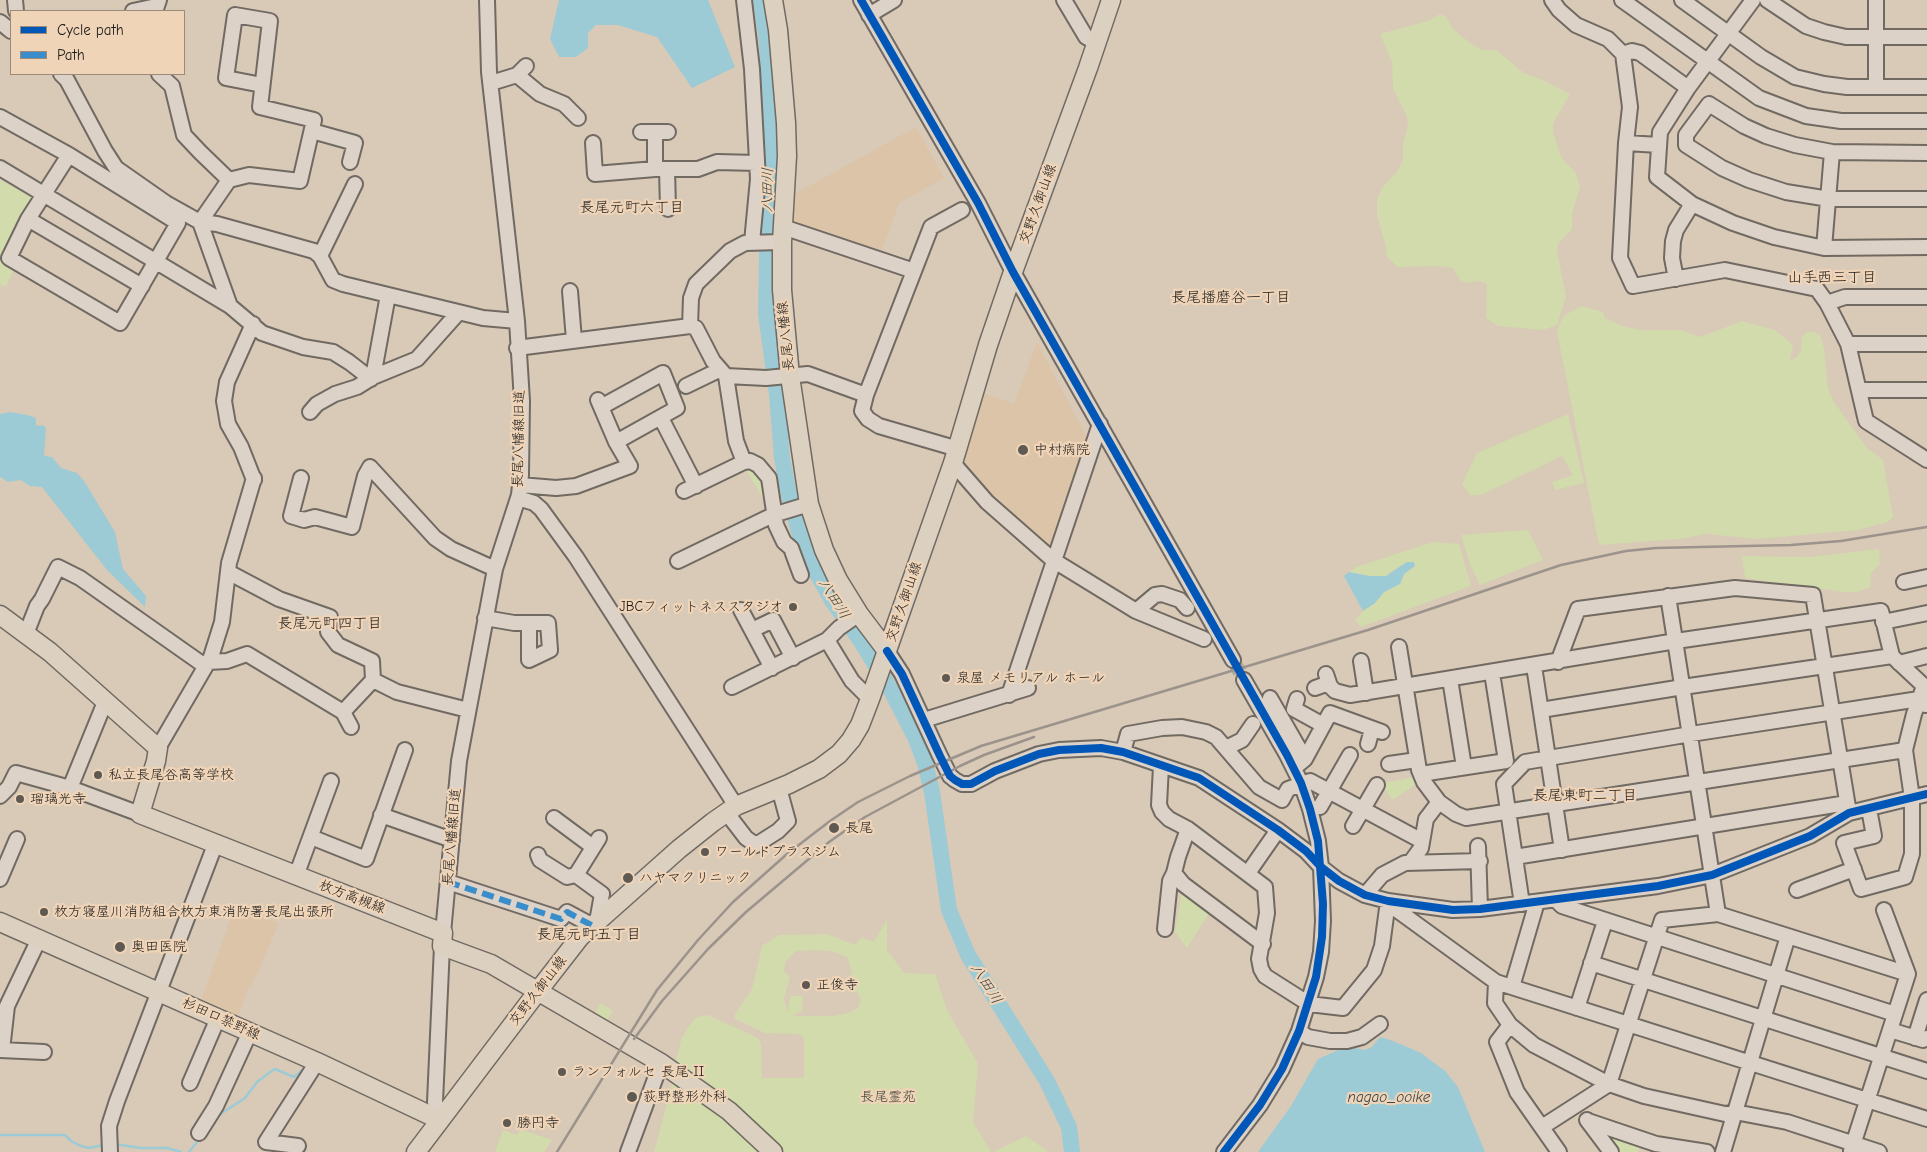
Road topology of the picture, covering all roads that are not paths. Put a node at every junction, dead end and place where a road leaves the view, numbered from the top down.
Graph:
1 (159, 0) edge
2 (487, 0) edge
3 (744, 0) edge
4 (773, 0) edge
5 (860, 0) edge
6 (894, 0) edge
7 (1064, 0) edge
8 (1111, 0) edge
9 (1552, 0) edge
10 (1622, 0) edge
11 (1682, 0) edge
12 (1753, 0) edge
13 (1767, 0) edge
14 (1876, 0) edge
15 (137, 10) edge
16 (869, 15) junction
17 (0, 22) edge
18 (10, 30) edge
19 (1729, 34) junction
20 (1876, 37) junction
21 (1927, 37) edge
22 (1096, 42) junction
23 (1623, 54) junction
24 (1707, 62) junction
25 (62, 75) edge
26 (160, 75) edge
27 (491, 83) junction
28 (262, 85) junction
29 (1876, 87) junction
30 (1927, 87) edge
31 (1688, 88) junction
32 (0, 117) edge
33 (578, 118) dead end
34 (1927, 121) edge
35 (312, 131) junction
36 (655, 132) dead end
37 (593, 143) dead end
38 (1626, 143) junction
39 (1660, 145) junction
40 (1832, 152) junction
41 (1927, 153) edge
42 (69, 156) junction
43 (350, 162) dead end
44 (757, 163) junction
45 (0, 168) edge
46 (661, 169) junction
47 (229, 180) junction
48 (355, 184) dead end
49 (44, 194) junction
50 (1829, 199) junction
51 (1927, 199) edge
52 (1692, 204) junction
53 (668, 209) dead end
54 (962, 210) dead end
55 (28, 220) junction
56 (200, 222) junction
57 (780, 237) junction
58 (754, 242) junction
59 (1927, 247) edge
60 (1824, 248) junction
61 (320, 256) junction
62 (155, 262) junction
63 (914, 271) junction
64 (1013, 272) junction
65 (1676, 279) junction
66 (142, 286) junction
67 (570, 291) dead end
68 (388, 295) junction
69 (1927, 297) edge
70 (1827, 303) junction
71 (230, 306) junction
72 (458, 313) junction
73 (516, 321) junction
74 (253, 324) junction
75 (690, 326) junction
76 (574, 340) junction
77 (1848, 344) junction
78 (1927, 344) edge
79 (517, 348) junction
80 (723, 373) junction
81 (787, 377) junction
82 (372, 378) junction
83 (686, 386) dead end
84 (1859, 390) junction
85 (1927, 390) edge
86 (866, 395) junction
87 (310, 412) dead end
88 (661, 418) junction
89 (1100, 424) junction
90 (616, 442) junction
91 (956, 456) junction
92 (1927, 460) edge
93 (744, 462) junction
94 (301, 478) dead end
95 (519, 492) junction
96 (810, 504) junction
97 (774, 514) junction
98 (1053, 560) junction
99 (678, 561) dead end
100 (495, 569) junction
101 (228, 572) junction
102 (801, 575) dead end
103 (1927, 576) edge
104 (1904, 582) dead end
105 (1668, 596) junction
106 (1187, 608) dead end
107 (742, 610) dead end
108 (1136, 611) junction
109 (1927, 612) edge
110 (0, 615) edge
111 (857, 616) junction
112 (486, 618) junction
113 (1817, 621) junction
114 (1883, 622) junction
115 (529, 624) dead end
116 (752, 630) junction
117 (26, 634) junction
118 (1204, 639) dead end
119 (827, 640) junction
120 (1676, 642) junction
121 (1399, 647) dead end
122 (1927, 656) edge
123 (885, 657) junction
124 (793, 658) junction
125 (1232, 660) tunnel mouth
126 (1895, 660) junction
127 (1361, 661) dead end
128 (1558, 662) junction
129 (206, 664) junction
130 (1534, 666) junction
131 (1825, 667) junction
132 (772, 668) junction
133 (1492, 673) junction
134 (1450, 679) junction
135 (373, 680) junction
136 (1244, 680) tunnel mouth
137 (1405, 686) junction
138 (732, 687) dead end
139 (1683, 687) junction
140 (1028, 688) dead end
141 (1315, 688) dead end
142 (1366, 693) junction
143 (871, 695) junction
144 (1009, 695) junction
145 (1270, 698) dead end
146 (1297, 699) dead end
147 (105, 702) junction
148 (1923, 703) edge
149 (468, 710) junction
150 (1541, 710) junction
151 (343, 712) junction
152 (1301, 713) junction
153 (1832, 713) junction
154 (924, 720) junction
155 (1284, 723) junction
156 (1253, 724) dead end
157 (1323, 725) junction
158 (351, 727) dead end
159 (1691, 734) junction
160 (1368, 744) dead end
161 (158, 748) junction
162 (1226, 748) junction
163 (405, 750) dead end
164 (1905, 750) junction
165 (1123, 752) junction
166 (1350, 755) dead end
167 (1548, 758) junction
168 (1305, 759) junction
169 (1417, 760) junction
170 (1840, 760) junction
171 (1389, 764) dead end
172 (1160, 766) junction
173 (1464, 767) junction
174 (1294, 768) junction
175 (1421, 774) junction
176 (330, 781) dead end
177 (1698, 781) junction
178 (1300, 783) junction
179 (1378, 785) dead end
180 (70, 788) junction
181 (779, 788) junction
182 (3, 789) edge
183 (1329, 791) junction
184 (1927, 794) edge
185 (1912, 798) junction
186 (1439, 802) junction
187 (1556, 804) junction
188 (1320, 807) dead end
189 (1848, 808) junction
190 (731, 809) junction
191 (1364, 809) junction
192 (1869, 809) junction
193 (1507, 812) junction
194 (140, 814) junction
195 (381, 815) junction
196 (554, 818) dead end
197 (1353, 826) dead end
198 (1705, 827) junction
199 (1188, 829) junction
200 (1278, 830) junction
201 (310, 837) junction
202 (18, 839) dead end
203 (452, 840) junction
204 (1422, 841) junction
205 (214, 845) junction
206 (1478, 846) dead end
207 (1562, 850) junction
208 (538, 855) dead end
209 (1514, 857) junction
210 (1480, 861) junction
211 (1410, 863) junction
212 (1321, 867) junction
213 (1854, 869) junction
214 (1174, 873) junction
215 (1248, 873) junction
216 (576, 875) junction
217 (1712, 875) junction
218 (296, 876) junction
219 (0, 879) edge
220 (448, 882) junction
221 (1797, 890) dead end
222 (1365, 895) junction
223 (1556, 900) junction
224 (1388, 901) junction
225 (1537, 902) junction
226 (1522, 904) junction
227 (1480, 909) junction
228 (1884, 910) dead end
229 (1718, 914) junction
230 (1605, 920) junction
231 (595, 924) junction
232 (1, 925) edge
233 (1165, 929) dead end
234 (1788, 936) junction
235 (1657, 937) junction
236 (39, 939) junction
237 (443, 939) junction
238 (1263, 944) junction
239 (1591, 963) junction
240 (1908, 974) junction
241 (1776, 976) junction
242 (1643, 980) junction
243 (1496, 982) junction
244 (1512, 987) junction
245 (538, 991) junction
246 (158, 992) junction
247 (1927, 1000) edge
248 (1309, 1004) junction
249 (1577, 1008) junction
250 (1895, 1014) junction
251 (218, 1018) junction
252 (1763, 1019) junction
253 (1380, 1024) dead end
254 (1628, 1024) junction
255 (1510, 1025) junction
256 (1890, 1030) junction
257 (1299, 1031) junction
258 (250, 1032) junction
259 (1921, 1038) edge
260 (1, 1050) edge
261 (44, 1052) dead end
262 (1881, 1057) junction
263 (317, 1062) junction
264 (662, 1063) junction
265 (1750, 1063) junction
266 (1927, 1071) edge
267 (190, 1083) dead end
268 (1609, 1084) junction
269 (1868, 1100) junction
270 (1577, 1105) junction
271 (1735, 1112) junction
272 (1927, 1119) edge
273 (440, 1120) junction
274 (1588, 1120) junction
275 (1542, 1127) junction
276 (199, 1133) dead end
277 (298, 1146) dead end
278 (110, 1147) edge
279 (1852, 1148) edge
280 (416, 1152) edge
281 (628, 1152) edge
282 (773, 1152) edge
283 (1224, 1152) edge
284 (1559, 1152) edge
285 (1611, 1152) edge
286 (1707, 1152) edge
287 (1723, 1152) edge
288 (1879, 1152) edge

1 - 15 street
2 - 27 street, 長尾八幡線旧道
3 - 44 street
4 - 57 main road, 長尾八幡線
5 - 16 street
6 - 16 street
7 - 22 street
8 - 22 main road, 交野久御山線
9 - 23 street
10 - 24 street
11 - 19 street
12 - 19 street
13 - 20 street
14 - 20 street
16 - 64 street
17 - 18 street
19 - 24 street
19 - 29 street
20 - 21 street
20 - 29 street
22 - 64 main road, 交野久御山線
23 - 31 street
23 - 38 street
24 - 31 street
24 - 34 street
25 - 56 street
26 - 47 street
27 - 33 street
27 - 73 street, 長尾八幡線旧道
28 - 28 street
28 - 35 street
29 - 30 street
31 - 39 street
32 - 42 street
35 - 43 street
35 - 47 street
36 - 46 street
37 - 46 street
38 - 39 street
38 - 65 street
39 - 52 street
40 - 41 street
40 - 50 street
40 - 50 street
42 - 49 street
42 - 62 street
44 - 46 street
44 - 58 street
45 - 49 street
46 - 53 street
47 - 56 street
48 - 61 street
49 - 55 street
49 - 62 street
50 - 51 street
50 - 60 street
52 - 60 street
52 - 65 street
54 - 63 street
55 - 66 street
55 - 66 street
56 - 61 street
56 - 71 street
57 - 58 street
57 - 63 street
57 - 81 main road, 長尾八幡線
58 - 75 street
59 - 60 street
61 - 68 street
62 - 66 street
62 - 71 street
63 - 86 street
64 - 89 street
64 - 91 main road, 交野久御山線
65 - 70 street
67 - 76 street
68 - 72 street
68 - 82 street
69 - 70 street
70 - 77 street
71 - 74 street
72 - 73 street
72 - 82 street
73 - 79 street, 長尾八幡線旧道
74 - 82 street
74 - 101 street
75 - 76 street
75 - 80 street
76 - 79 street
77 - 78 street
77 - 84 street
79 - 95 street, 長尾八幡線旧道
80 - 81 street
80 - 83 street
80 - 93 street
81 - 86 street
81 - 96 main road, 長尾八幡線
82 - 87 street
84 - 85 street
84 - 92 street
86 - 91 street
88 - 90 street
88 - 90 street
88 - 93 street
89 - 98 street
89 - 125 street
90 - 95 street
91 - 98 street
91 - 123 main road, 交野久御山線
93 - 97 street
94 - 100 street
95 - 100 street, 長尾八幡線旧道
95 - 190 street
96 - 97 street
96 - 111 main road, 長尾八幡線
97 - 99 street
97 - 102 street
98 - 108 street
98 - 144 street
100 - 112 street, 長尾八幡線旧道
101 - 129 street
101 - 135 street
103 - 104 street
105 - 113 street
105 - 120 street
105 - 128 street
106 - 108 street
107 - 116 street
108 - 118 street
109 - 114 street
110 - 117 main road
111 - 119 street
111 - 123 main road, 長尾八幡線
112 - 115 street
112 - 149 street, 長尾八幡線旧道
113 - 114 street
113 - 120 street
113 - 131 street
114 - 126 street
116 - 124 street
116 - 132 street
117 - 129 street
117 - 147 main road
119 - 124 street
119 - 143 street
120 - 128 street
120 - 139 street
121 - 137 street
122 - 126 street
123 - 143 main road, 交野久御山線
123 - 154 street
124 - 132 street
126 - 131 street
126 - 148 street
127 - 142 street
128 - 130 street
129 - 151 street
129 - 161 street
130 - 133 street
130 - 150 street
131 - 139 street
131 - 153 street
132 - 138 street
133 - 134 street
133 - 173 street
134 - 137 street
134 - 173 street
135 - 149 street
135 - 151 street
136 - 174 street
137 - 142 street
137 - 169 street
139 - 150 street
139 - 159 street
140 - 144 street
141 - 142 street
143 - 181 main road, 交野久御山線
144 - 154 street
145 - 155 street
146 - 152 street
147 - 161 main road
147 - 180 street
148 - 153 street
148 - 164 street
149 - 203 street, 長尾八幡線旧道
150 - 167 street
151 - 158 street
152 - 155 street
152 - 157 street
153 - 159 street
153 - 170 street
154 - 165 street
155 - 168 street
156 - 162 street
157 - 160 street
157 - 168 street
159 - 167 street
159 - 177 street
161 - 194 main road
162 - 165 street
162 - 178 street
163 - 195 street
164 - 170 street
164 - 185 street
165 - 172 street
166 - 183 street
167 - 187 street
167 - 193 street
168 - 174 street
169 - 171 street
169 - 175 street
170 - 177 street
170 - 189 street
172 - 199 street
172 - 200 street
173 - 175 street
174 - 178 street
175 - 186 street
176 - 201 street
177 - 187 street
177 - 198 street
178 - 183 street
178 - 212 street
179 - 191 street
180 - 182 street
180 - 194 street
181 - 190 main road, 交野久御山線
181 - 190 street
183 - 188 street
183 - 191 street
184 - 185 street
185 - 192 street
185 - 213 street
186 - 193 street
186 - 204 street
187 - 193 street
187 - 207 street
189 - 192 street
189 - 198 street
189 - 217 street
190 - 231 main road, 交野久御山線
191 - 197 street
191 - 204 street
192 - 213 street
193 - 209 street
194 - 205 main road, 枚方高槻線
195 - 201 street
195 - 203 street
196 - 216 street
198 - 207 street
198 - 217 street
199 - 214 street
199 - 215 street
200 - 212 street
200 - 215 street
201 - 218 street
202 - 219 street
203 - 220 street, 長尾八幡線旧道
204 - 211 street
205 - 218 main road, 枚方高槻線
205 - 246 street
206 - 210 street
207 - 209 street
208 - 216 street
209 - 226 street
210 - 211 street
210 - 227 street
211 - 222 street
212 - 222 street
212 - 248 street
213 - 221 street
214 - 233 street
214 - 238 street
215 - 238 street
216 - 231 street
217 - 223 street
217 - 229 street
218 - 237 main road, 枚方高槻線
220 - 231 street
220 - 237 street, 長尾八幡線旧道
222 - 224 street
223 - 225 street
223 - 230 street
224 - 227 street
224 - 243 street
224 - 248 street
225 - 226 street
225 - 244 street
226 - 227 street
228 - 240 street
229 - 234 street
229 - 235 street
230 - 235 street
230 - 239 street
231 - 245 main road, 交野久御山線
232 - 236 main road, 杉田口禁野線
234 - 240 street
234 - 241 street
235 - 241 street
235 - 242 street
236 - 246 main road, 杉田口禁野線
236 - 260 street
237 - 245 main road, 枚方高槻線
237 - 273 street, 長尾八幡線旧道
238 - 248 street
239 - 242 street
239 - 249 street
240 - 250 street
241 - 250 street
241 - 252 street
242 - 252 street
242 - 254 street
243 - 244 street
243 - 255 street
244 - 249 street
245 - 264 main road, 枚方高槻線
245 - 273 main road, 交野久御山線
246 - 251 main road, 杉田口禁野線
246 - 278 street
247 - 259 street
248 - 257 street
249 - 254 street
250 - 256 street
251 - 258 main road, 杉田口禁野線
251 - 267 street
252 - 262 street
252 - 265 street
253 - 257 street
254 - 265 street
254 - 268 street
255 - 268 street
255 - 275 street
256 - 259 street
256 - 262 street
257 - 283 street
258 - 263 main road, 杉田口禁野線
258 - 276 street
260 - 261 street
262 - 266 street
262 - 269 street
263 - 273 main road, 杉田口禁野線
263 - 277 street
264 - 281 street
264 - 282 main road, 枚方高槻線
265 - 269 street
265 - 271 street
268 - 270 street
268 - 271 street
269 - 272 street
269 - 279 street
270 - 274 street
270 - 275 street
271 - 279 street
271 - 287 street
273 - 280 main road, 交野久御山線
274 - 285 street
274 - 286 street
275 - 284 street
279 - 288 street

